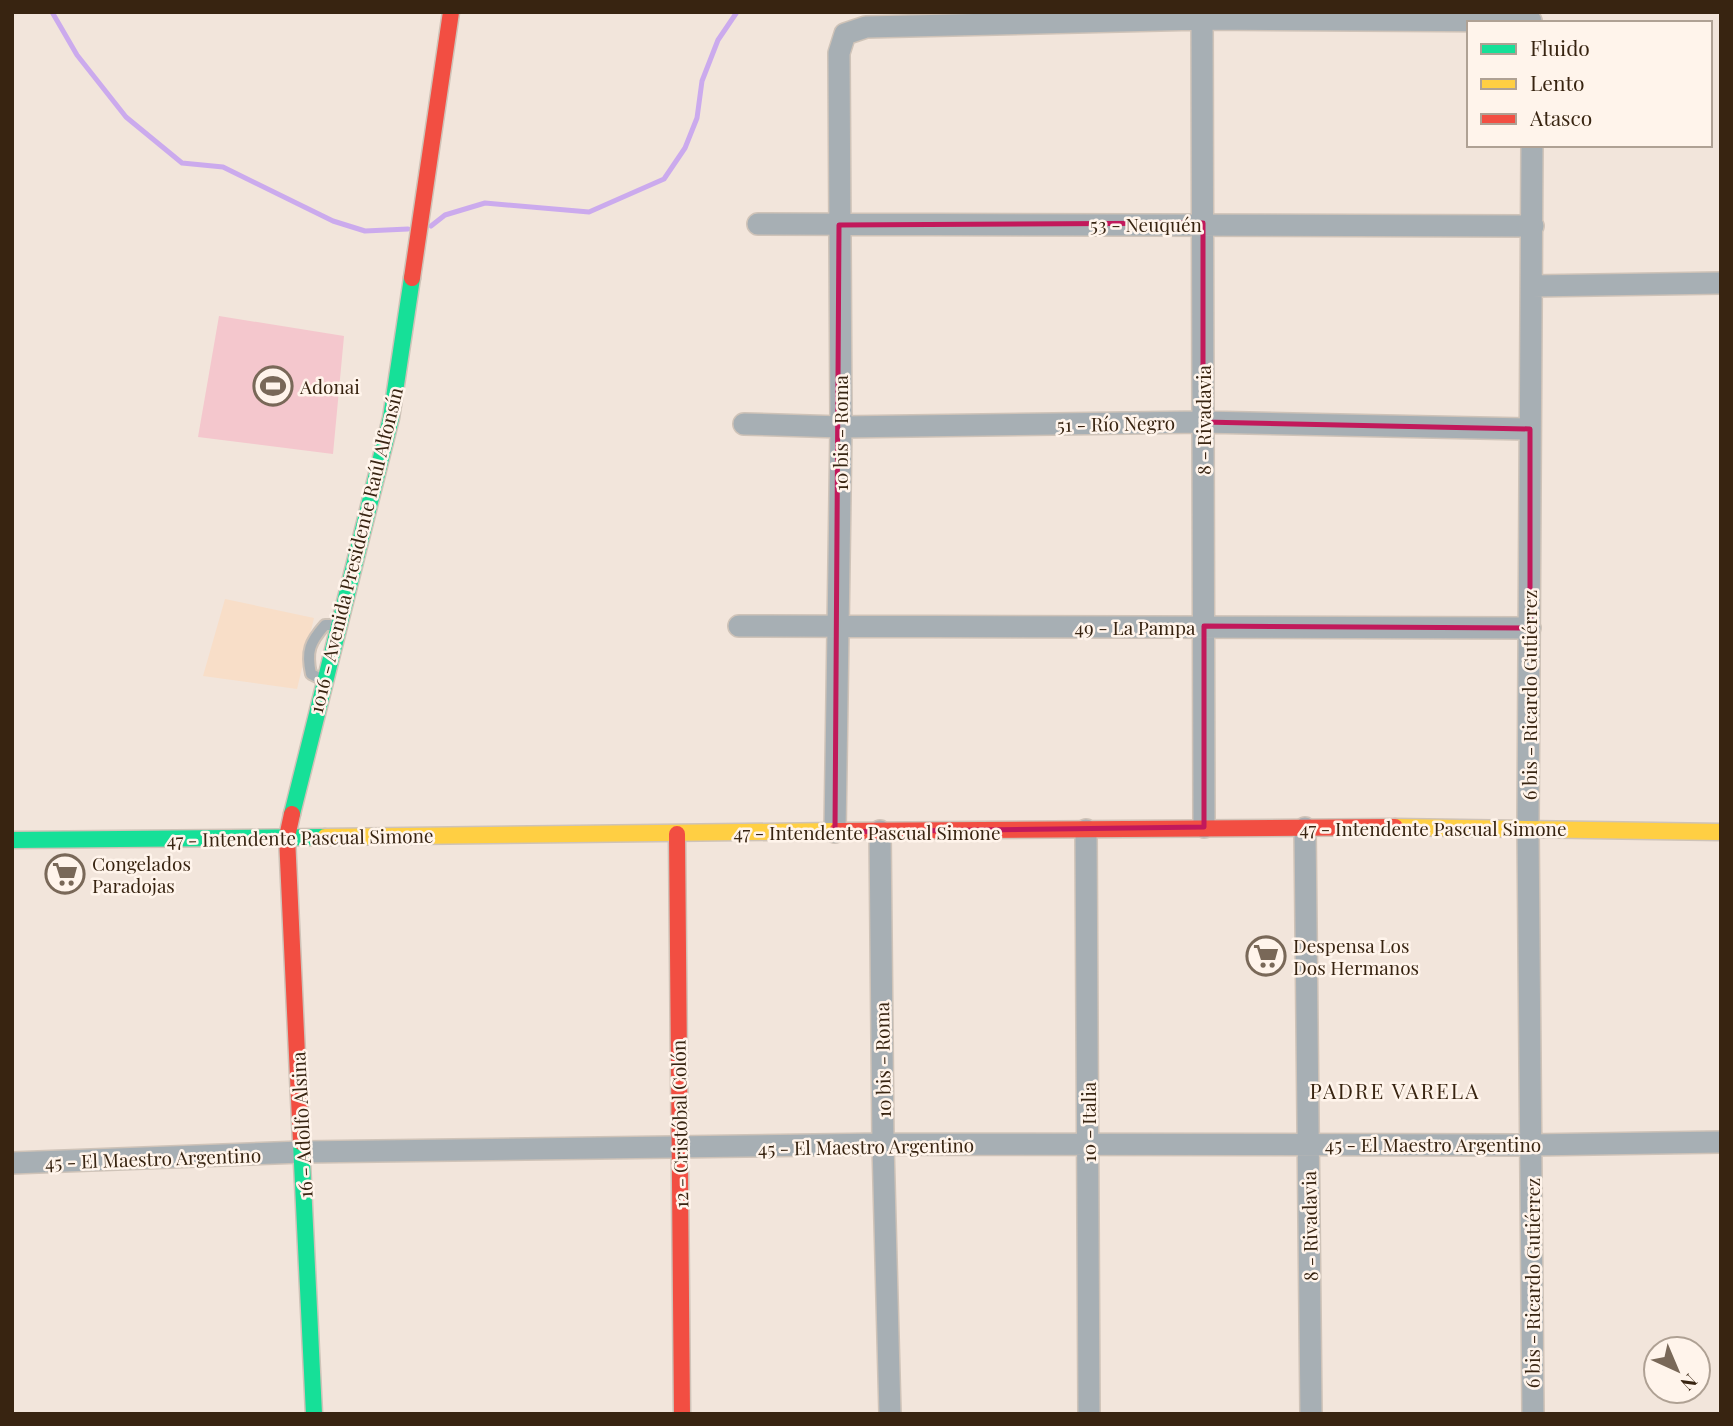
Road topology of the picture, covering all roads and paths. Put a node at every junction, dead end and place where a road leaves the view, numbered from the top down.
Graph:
1 (451, 12) edge
2 (1202, 16) edge
3 (1531, 19) edge
4 (1532, 147) edge
5 (1203, 223) junction
6 (758, 225) dead end
7 (839, 225) junction
8 (1533, 226) junction
9 (1721, 284) edge
10 (1532, 286) junction
11 (1203, 422) junction
12 (744, 424) dead end
13 (841, 427) junction
14 (1530, 429) junction
15 (739, 626) dead end
16 (1203, 626) junction
17 (837, 627) junction
18 (1530, 628) junction
19 (1204, 827) junction
20 (1528, 827) junction
21 (1305, 828) junction
22 (1086, 830) junction
23 (880, 831) junction
24 (835, 832) junction
25 (1721, 832) edge
26 (677, 834) junction
27 (288, 837) junction
28 (12, 840) edge
29 (1721, 1142) edge
30 (883, 1144) junction
31 (1308, 1144) junction
32 (1088, 1145) junction
33 (1530, 1145) junction
34 (679, 1148) junction
35 (302, 1152) junction
36 (12, 1163) edge
37 (314, 1414) edge
38 (682, 1414) edge
39 (890, 1414) edge
40 (1089, 1414) edge
41 (1311, 1414) edge
42 (1533, 1414) edge

1 - 27 street, 1016 - Avenida Presidente Raúl Alfonsín
2 - 3 street
2 - 5 street, 8 - Rivadavia
2 - 7 street, 10 bis - Roma
4 - 8 street, 6 bis - Ricardo Gutiérrez
5 - 7 street, 53 - Neuquén
5 - 8 street, 53 - Neuquén
5 - 11 street, 8 - Rivadavia
6 - 7 street, 53 - Neuquén
7 - 13 street, 10 bis - Roma
8 - 10 street, 6 bis - Ricardo Gutiérrez
9 - 10 street
10 - 14 street, 6 bis - Ricardo Gutiérrez
11 - 13 street, 51 - Río Negro
11 - 14 street, 51 - Río Negro
11 - 16 street, 8 - Rivadavia
12 - 13 street, 51 - Río Negro
13 - 17 street, 10 bis - Roma
14 - 18 street, 6 bis - Ricardo Gutiérrez
15 - 17 street, 49 - La Pampa
16 - 17 street, 49 - La Pampa
16 - 18 street, 49 - La Pampa
16 - 19 street, 8 - Rivadavia
17 - 24 street, 10 bis - Roma
18 - 20 street, 6 bis - Ricardo Gutiérrez
19 - 21 street, 47 - Intendente Pascual Simone
19 - 22 street, 47 - Intendente Pascual Simone
20 - 21 street, 47 - Intendente Pascual Simone
20 - 25 street, 47 - Intendente Pascual Simone
20 - 33 street, 6 bis - Ricardo Gutiérrez
21 - 31 street, 8 - Rivadavia
22 - 23 street, 47 - Intendente Pascual Simone
22 - 32 street, 10 - Italia
23 - 24 street, 47 - Intendente Pascual Simone
23 - 30 street, 10 bis - Roma
24 - 26 street, 47 - Intendente Pascual Simone
26 - 27 street, 47 - Intendente Pascual Simone
26 - 34 street, 12 - Cristóbal Colón
27 - 28 street, 47 - Intendente Pascual Simone
27 - 35 street, 16 - Adolfo Alsina
29 - 33 street, 45 - El Maestro Argentino
30 - 32 street, 45 - El Maestro Argentino
30 - 34 street, 45 - El Maestro Argentino
30 - 39 street, 10 bis - Roma
31 - 32 street, 45 - El Maestro Argentino
31 - 33 street, 45 - El Maestro Argentino
31 - 41 street, 8 - Rivadavia
32 - 40 street, 10 - Italia
33 - 42 street, 6 bis - Ricardo Gutiérrez
34 - 35 street, 45 - El Maestro Argentino
34 - 38 street, 12 - Cristóbal Colón
35 - 36 street, 45 - El Maestro Argentino
35 - 37 street, 16 - Adolfo Alsina

